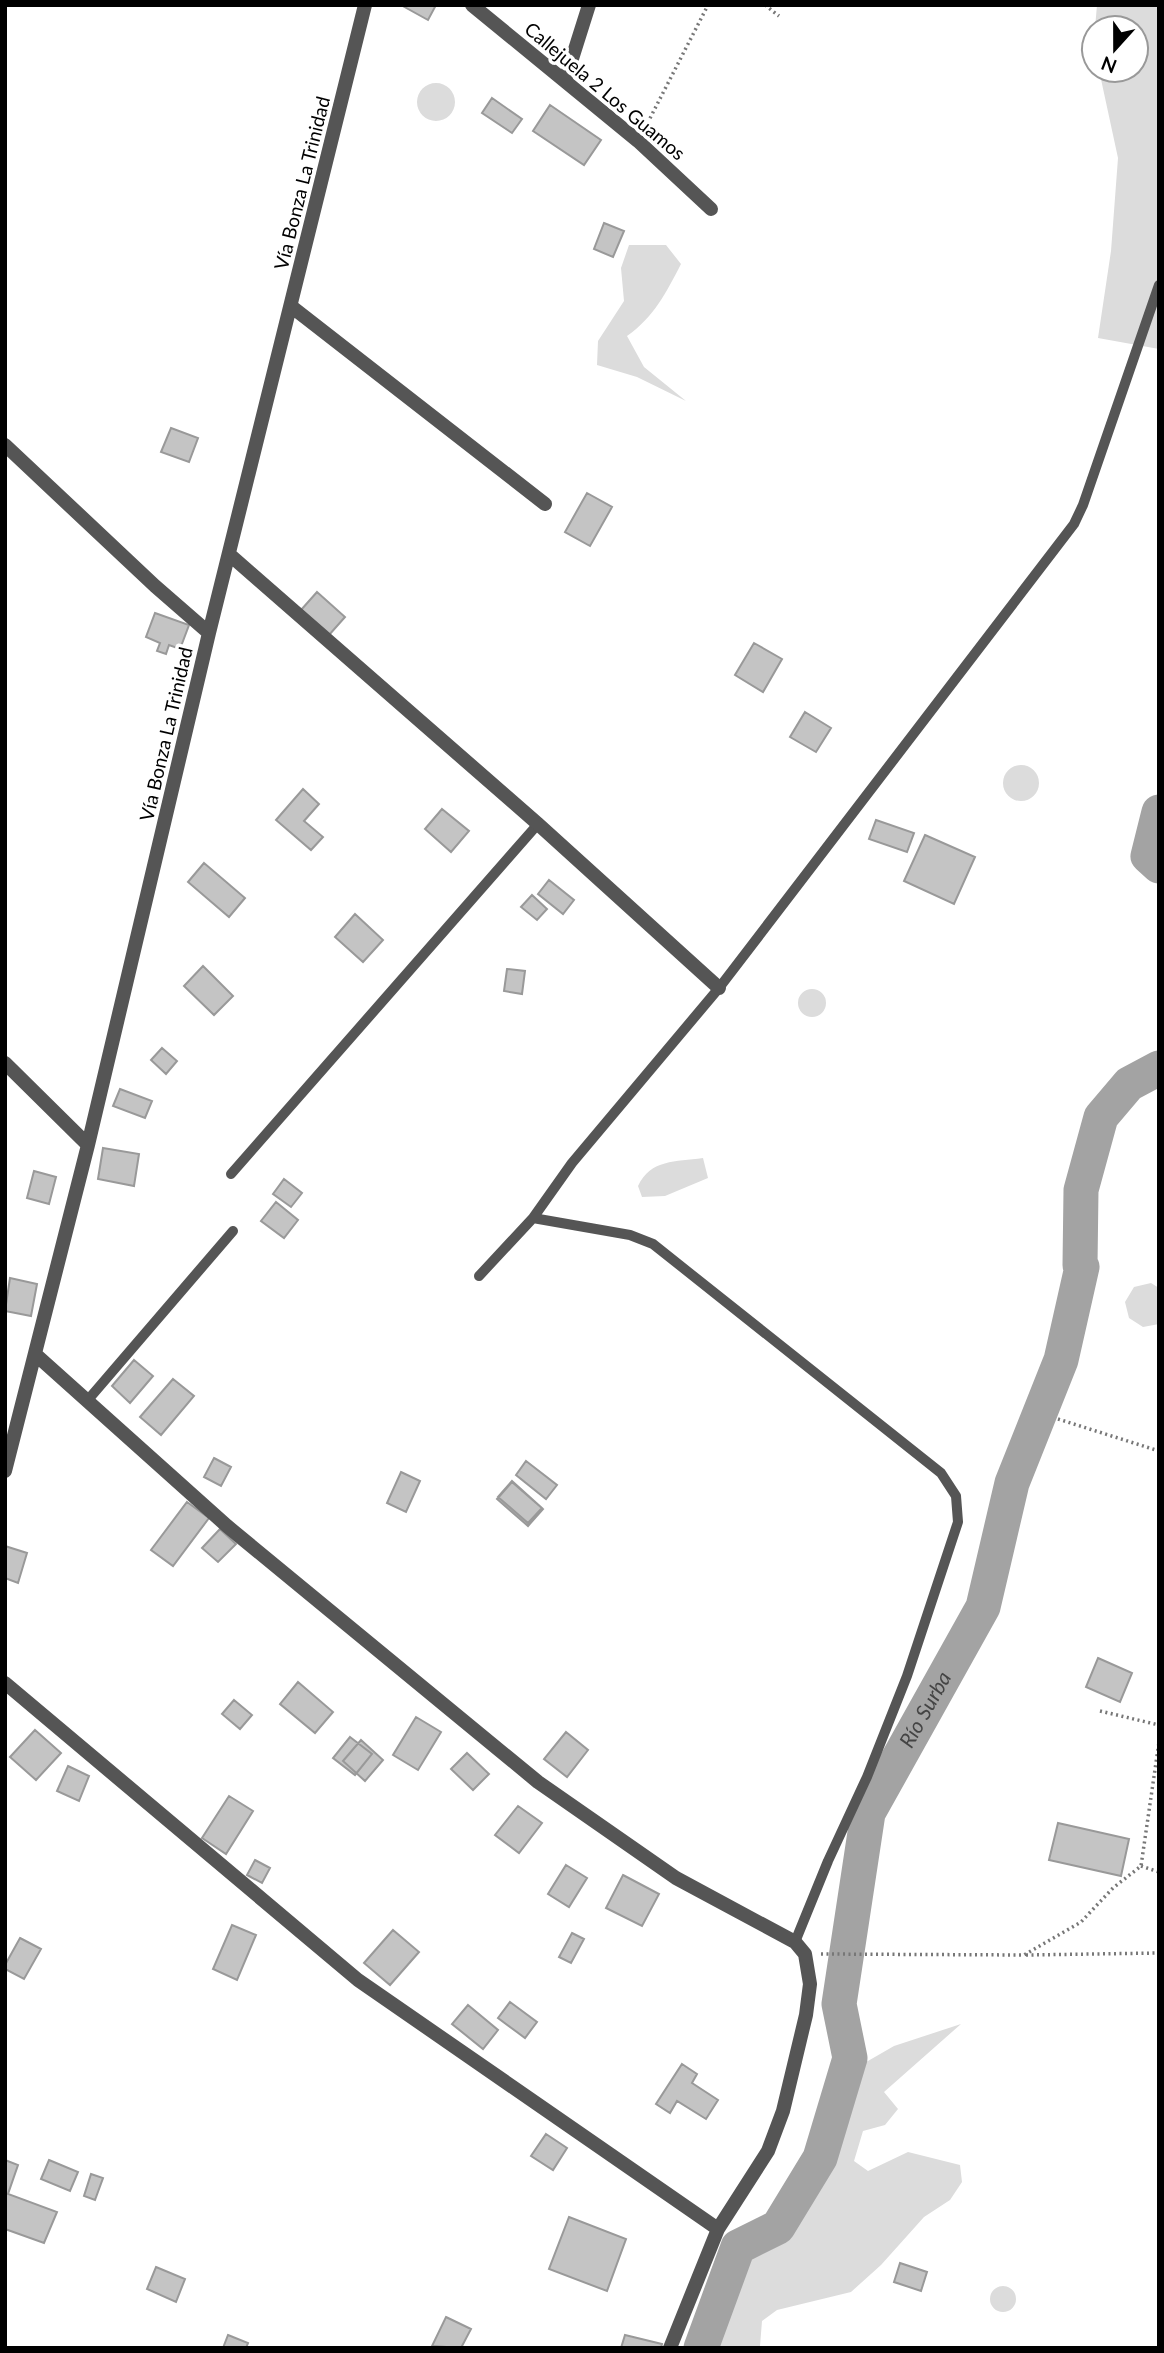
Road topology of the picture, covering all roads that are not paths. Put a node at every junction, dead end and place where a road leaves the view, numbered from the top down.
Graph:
1 (365, 5) edge
2 (472, 5) edge
3 (589, 5) edge
4 (565, 81) junction
5 (711, 209) dead end
6 (1159, 285) edge
7 (292, 307) junction
8 (5, 445) edge
9 (545, 505) dead end
10 (230, 555) junction
11 (209, 633) junction
12 (538, 824) junction
13 (719, 988) junction
14 (5, 1063) edge
15 (88, 1144) junction
16 (231, 1174) dead end
17 (533, 1217) junction
18 (233, 1231) dead end
19 (479, 1276) dead end
20 (35, 1354) junction
21 (87, 1401) junction
22 (5, 1471) edge
23 (5, 1683) edge
24 (795, 1942) junction
25 (718, 2229) junction
26 (670, 2348) edge

1 - 7 street, Vía Bonza La Trinidad
2 - 4 street, Callejuela 2 Los Guamos
3 - 4 street
4 - 5 street, Callejuela 2 Los Guamos
6 - 13 lane
7 - 9 street
7 - 10 street, Vía Bonza La Trinidad
8 - 11 street
10 - 11 street, Vía Bonza La Trinidad
10 - 12 street
11 - 15 street, Vía Bonza La Trinidad
12 - 13 street
12 - 16 lane
13 - 17 lane
14 - 15 street
15 - 20 street, Vía Bonza La Trinidad
17 - 19 lane
17 - 24 lane
18 - 21 lane
20 - 21 street
20 - 22 street, Vía Bonza La Trinidad
21 - 24 street
23 - 25 street
24 - 25 street
25 - 26 street

